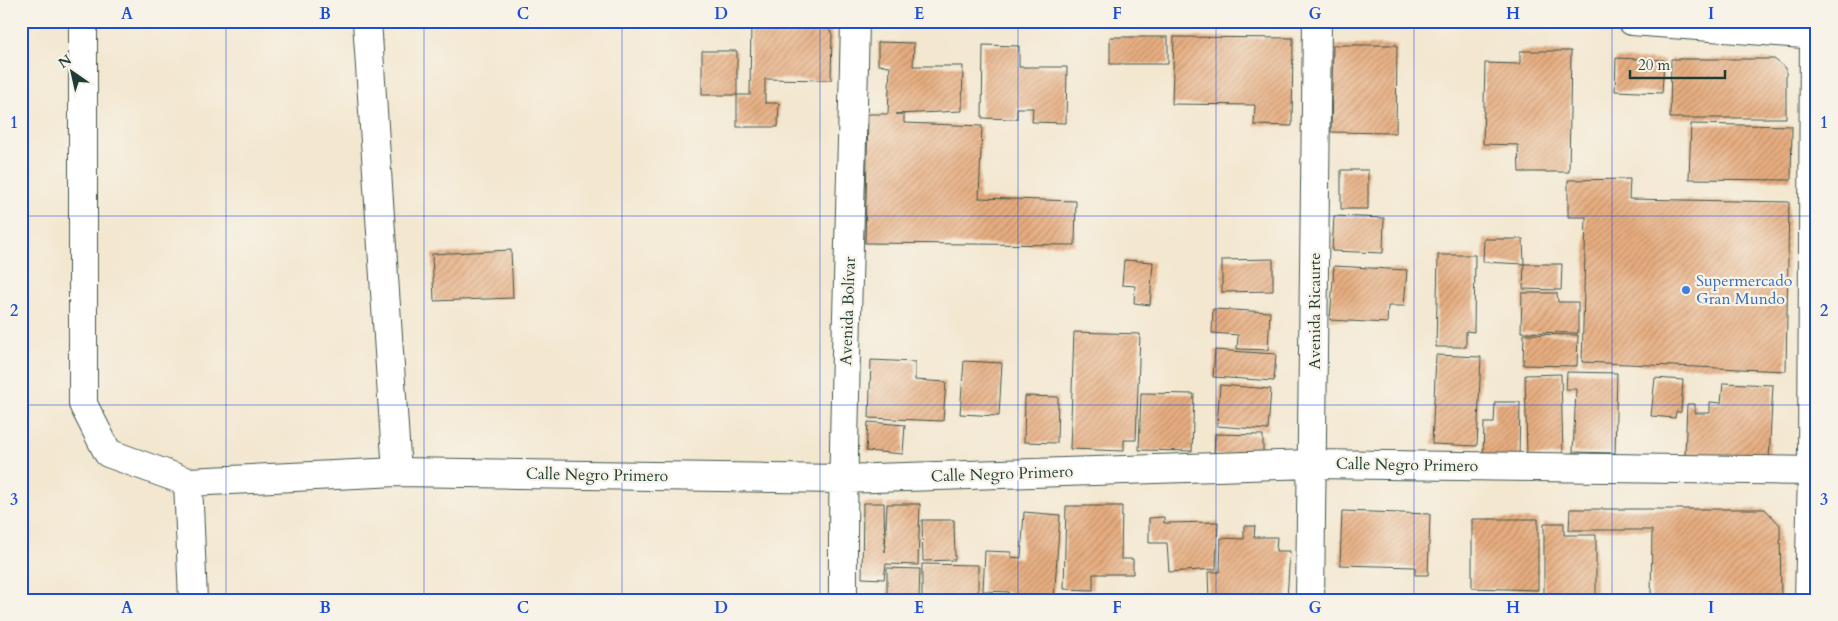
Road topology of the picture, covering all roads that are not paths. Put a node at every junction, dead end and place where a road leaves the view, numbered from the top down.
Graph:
1 (83, 21) edge
2 (366, 21) edge
3 (854, 21) edge
4 (1317, 21) edge
5 (1632, 21) edge
6 (1815, 30) edge
7 (1314, 464) junction
8 (1814, 471) edge
9 (397, 472) junction
10 (842, 479) junction
11 (188, 482) junction
12 (193, 600) edge
13 (843, 600) edge
14 (1310, 600) edge
15 (1809, 600) edge

1 - 11 street
2 - 9 street
3 - 10 street, Avenida Bolívar
4 - 7 street, Avenida Ricaurte
5 - 6 street
6 - 8 street
7 - 8 street, Calle Negro Primero
7 - 10 street, Calle Negro Primero
7 - 14 street, Avenida Ricaurte
8 - 15 street
9 - 10 street, Calle Negro Primero
9 - 11 street, Calle Negro Primero
10 - 13 street, Avenida Bolívar
11 - 12 street

